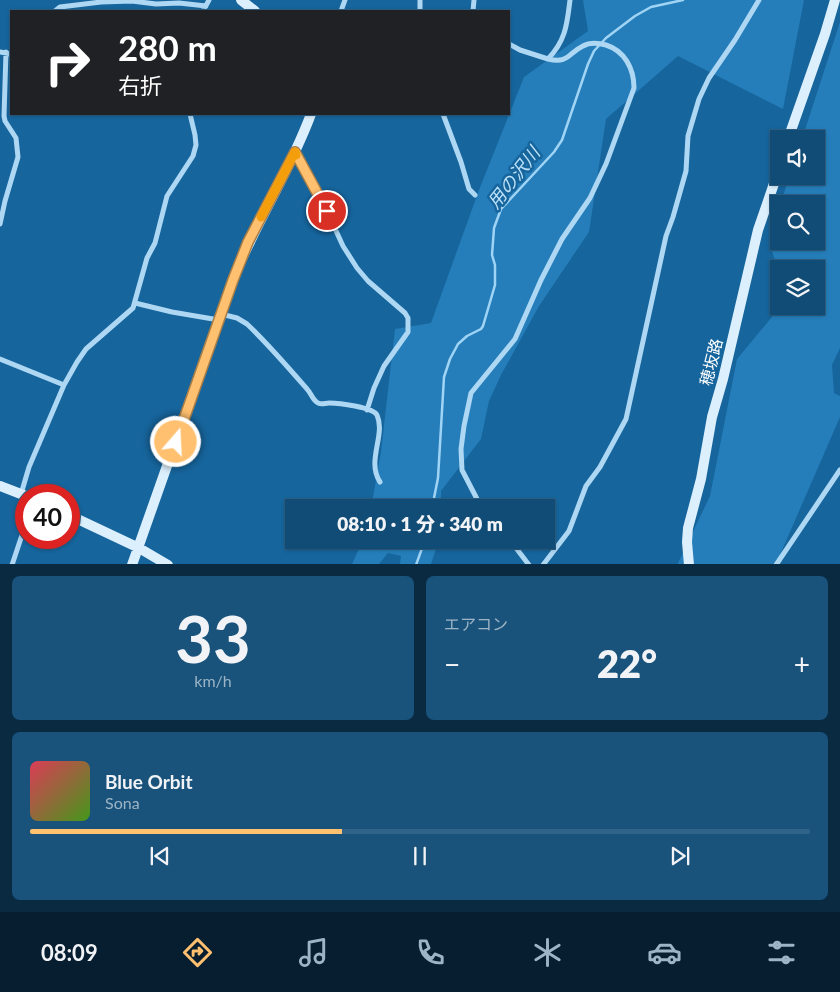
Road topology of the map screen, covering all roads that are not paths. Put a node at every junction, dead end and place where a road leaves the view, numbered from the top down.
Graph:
1 (209, 0) edge
2 (241, 0) edge
3 (570, 0) edge
4 (758, 0) edge
5 (834, 0) edge
6 (205, 8) edge
7 (56, 10) edge
8 (254, 10) edge
9 (510, 45) edge
10 (6, 53) edge
11 (548, 59) junction
12 (190, 115) edge
13 (311, 115) edge
14 (443, 115) edge
15 (791, 130) edge
16 (295, 152) junction
17 (773, 185) edge
18 (474, 195) dead end
19 (0, 224) edge
20 (135, 303) junction
21 (220, 317) junction
22 (0, 359) edge
23 (64, 385) junction
24 (367, 410) junction
25 (840, 470) edge
26 (380, 482) dead end
27 (25, 484) edge
28 (0, 486) edge
29 (15, 492) edge
30 (477, 499) edge
31 (80, 520) edge
32 (138, 548) junction
33 (17, 549) edge
34 (517, 549) edge
35 (12, 564) edge
36 (132, 564) edge
37 (168, 564) edge
38 (529, 564) edge
39 (543, 564) edge
40 (689, 564) edge
41 (776, 564) edge

1 - 6 street
2 - 8 street
3 - 11 street
4 - 39 street
5 - 15 street
6 - 7 street
9 - 11 street
10 - 19 street
11 - 30 street
12 - 20 street
13 - 16 street
14 - 18 street
16 - 21 street
16 - 24 street
17 - 40 street, 穂坂路
20 - 21 street
20 - 23 street
21 - 24 street
21 - 32 street
22 - 23 street
23 - 27 street
24 - 26 street
25 - 41 street
28 - 29 street
31 - 32 street
32 - 36 street
32 - 37 street
33 - 35 street
34 - 38 street

